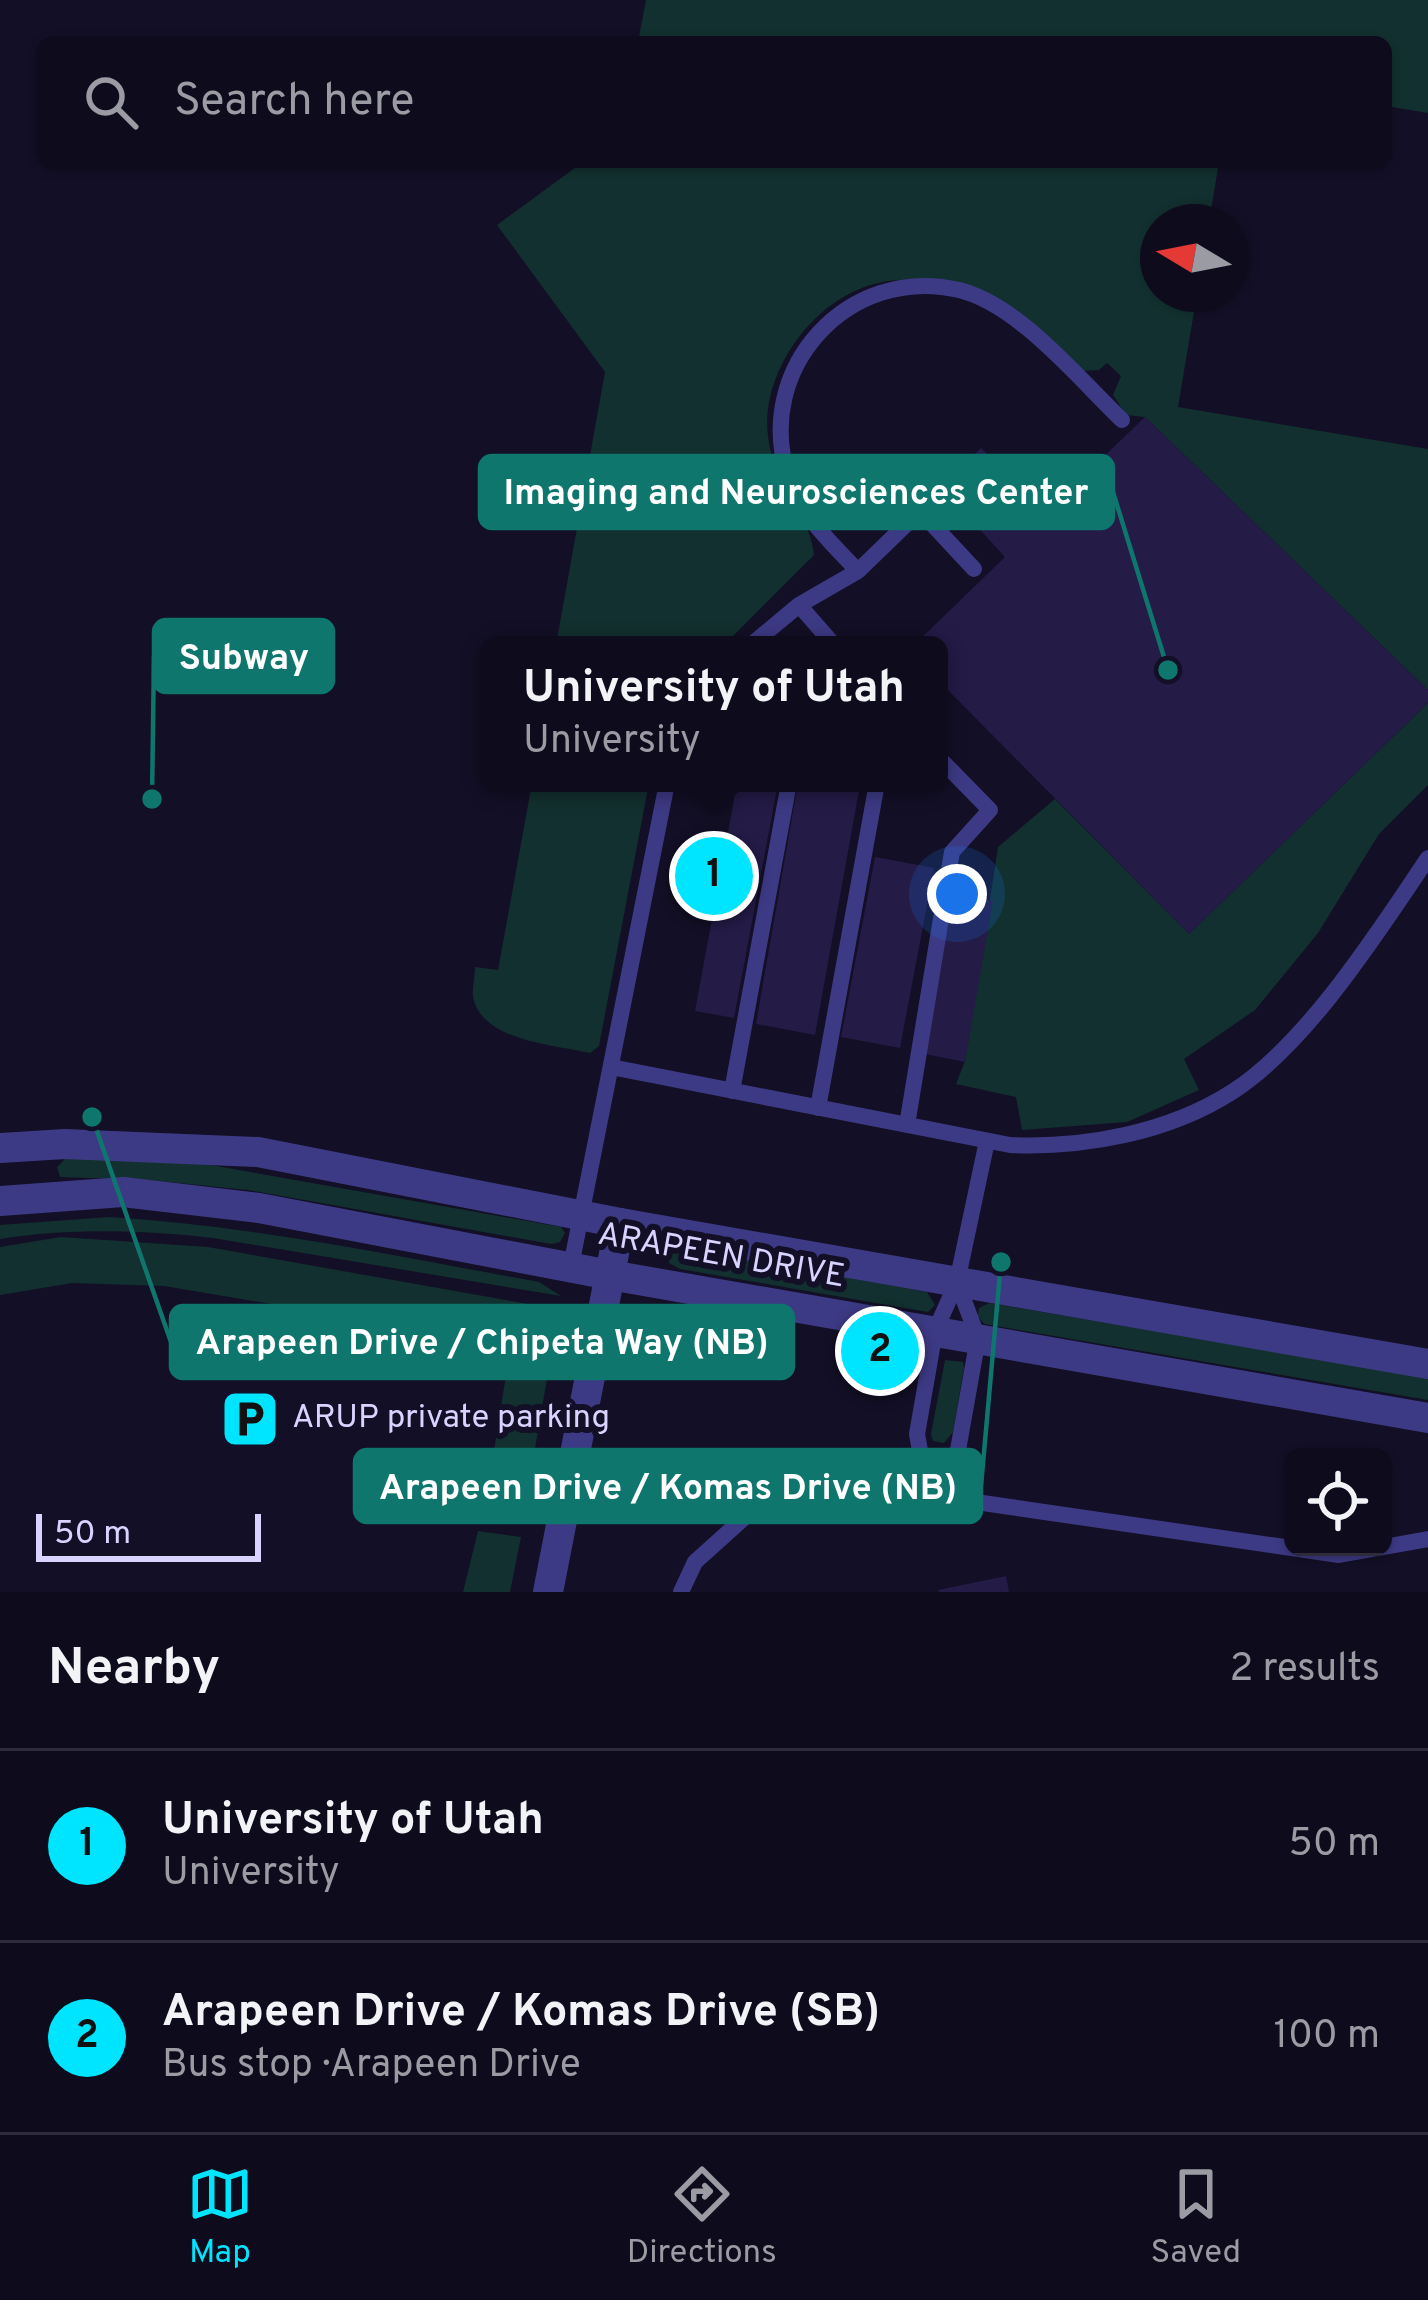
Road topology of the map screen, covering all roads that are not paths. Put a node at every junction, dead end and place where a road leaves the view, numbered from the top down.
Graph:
1 (1122, 420) dead end
2 (974, 569) dead end
3 (858, 571) junction
4 (800, 605) junction
5 (762, 636) edge
6 (826, 636) edge
7 (948, 767) edge
8 (665, 792) edge
9 (787, 792) edge
10 (875, 792) edge
11 (1428, 858) edge
12 (611, 1067) junction
13 (732, 1091) junction
14 (818, 1108) junction
15 (907, 1125) junction
16 (988, 1141) junction
17 (0, 1148) edge
18 (0, 1201) edge
19 (580, 1215) junction
20 (620, 1223) junction
21 (571, 1266) junction
22 (610, 1275) junction
23 (957, 1282) junction
24 (934, 1331) junction
25 (978, 1338) junction
26 (1428, 1364) edge
27 (1428, 1418) edge
28 (928, 1495) junction
29 (1428, 1539) edge
30 (548, 1592) edge
31 (681, 1592) edge

1 - 3 lane
2 - 3 lane
3 - 4 lane
4 - 5 lane
4 - 6 lane
7 - 15 lane
8 - 12 lane
9 - 13 lane
10 - 14 lane
11 - 16 lane
12 - 13 lane
12 - 19 lane
13 - 14 lane
14 - 15 lane
15 - 16 lane
16 - 23 lane
17 - 19 street, ARAPEEN DRIVE
18 - 21 street, ARAPEEN DRIVE
19 - 20 street, ARAPEEN DRIVE
19 - 21 lane
20 - 22 street
20 - 23 street, ARAPEEN DRIVE
21 - 22 street, ARAPEEN DRIVE
22 - 24 street, ARAPEEN DRIVE
22 - 30 street
23 - 24 lane
23 - 25 lane
23 - 26 street, ARAPEEN DRIVE
24 - 25 street, ARAPEEN DRIVE
24 - 28 lane
25 - 27 street, ARAPEEN DRIVE
25 - 28 lane
28 - 29 lane
28 - 31 lane

